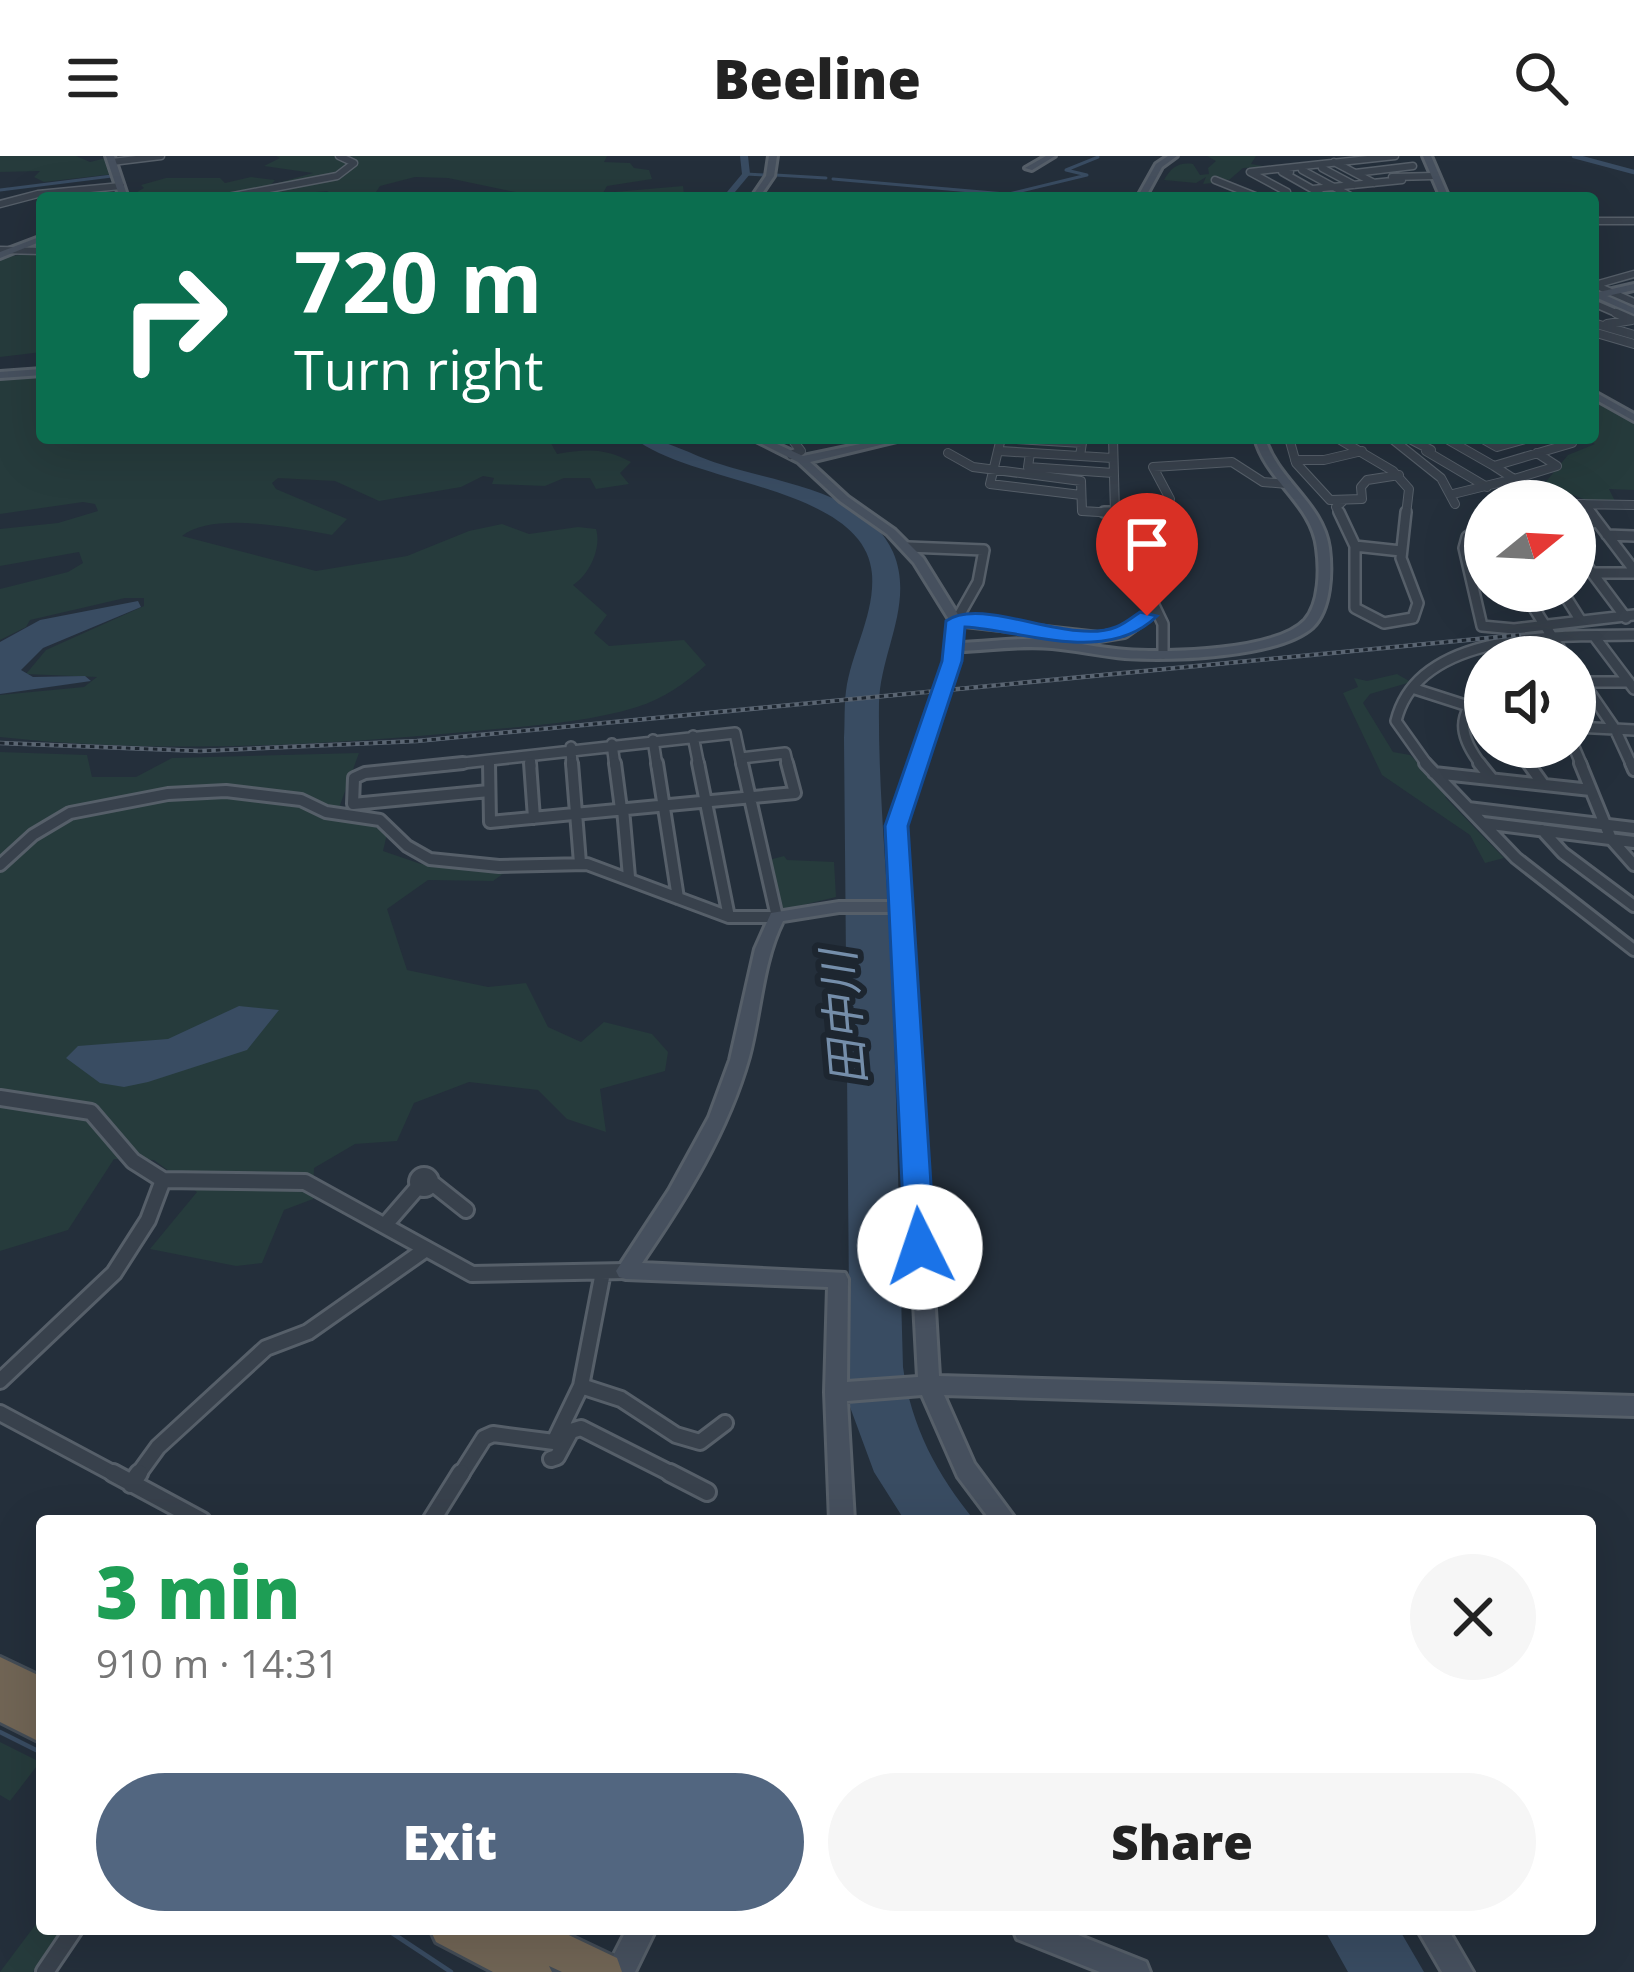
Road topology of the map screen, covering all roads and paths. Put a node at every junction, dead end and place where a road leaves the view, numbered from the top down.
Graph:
1 (161, 156) edge
2 (339, 156) edge
3 (773, 156) edge
4 (1051, 156) edge
5 (1160, 156) edge
6 (1322, 156) edge
7 (1395, 156) edge
8 (1427, 156) edge
9 (1172, 157) edge
10 (111, 159) edge
11 (1411, 161) edge
12 (1334, 162) junction
13 (1342, 166) junction
14 (1029, 168) dead end
15 (1322, 168) junction
16 (1261, 170) junction
17 (1302, 170) junction
18 (1355, 172) junction
19 (1416, 175) junction
20 (1432, 176) junction
21 (1215, 180) dead end
22 (1402, 180) dead end
23 (1372, 181) junction
24 (121, 186) junction
25 (1350, 186) junction
26 (1334, 187) junction
27 (1299, 191) junction
28 (61, 192) edge
29 (122, 192) edge
30 (254, 192) edge
31 (759, 192) edge
32 (1144, 192) edge
33 (1245, 192) edge
34 (1281, 192) edge
35 (1296, 192) edge
36 (1303, 192) edge
37 (1309, 192) edge
38 (1318, 192) edge
39 (1343, 192) edge
40 (1359, 192) edge
41 (1441, 192) edge
42 (36, 195) edge
43 (0, 204) edge
44 (1599, 221) edge
45 (1634, 221) edge
46 (36, 240) edge
47 (36, 251) edge
48 (3, 252) edge
49 (1634, 274) edge
50 (1633, 288) edge
51 (1599, 291) edge
52 (1610, 292) junction
53 (1599, 293) edge
54 (1599, 295) edge
55 (1599, 297) edge
56 (1634, 302) edge
57 (1634, 311) edge
58 (1607, 324) junction
59 (1599, 325) edge
60 (1599, 328) edge
61 (1631, 332) edge
62 (1634, 344) edge
63 (36, 372) edge
64 (0, 375) edge
65 (1599, 398) edge
66 (1634, 418) edge
67 (768, 444) edge
68 (796, 444) edge
69 (870, 444) edge
70 (1001, 444) edge
71 (1082, 444) edge
72 (1113, 444) edge
73 (1261, 444) edge
74 (1291, 444) edge
75 (1346, 444) edge
76 (1399, 444) edge
77 (1416, 444) edge
78 (1492, 444) edge
79 (1508, 444) edge
80 (1569, 444) edge
81 (1456, 445) joint
82 (1497, 447) junction
83 (1000, 451) junction
84 (1426, 451) junction
85 (1362, 452) junction
86 (948, 453) dead end
87 (1030, 453) junction
88 (1473, 454) junction
89 (1537, 454) junction
90 (1080, 456) junction
91 (796, 457) junction
92 (1112, 458) junction
93 (1295, 460) junction
94 (1494, 466) junction
95 (996, 470) junction
96 (1113, 473) junction
97 (1399, 476) junction
98 (1514, 479) junction
99 (1474, 480) edge
100 (1511, 480) edge
101 (1286, 484) junction
102 (1081, 495) junction
103 (1464, 496) edge
104 (1335, 502) junction
105 (1305, 504) junction
106 (1596, 504) edge
107 (1634, 505) edge
108 (1597, 522) edge
109 (1606, 535) junction
110 (1634, 536) edge
111 (1355, 546) junction
112 (908, 547) junction
113 (1401, 551) junction
114 (1634, 572) edge
115 (1596, 573) edge
116 (1596, 576) edge
117 (1481, 612) edge
118 (1536, 612) edge
119 (1575, 612) edge
120 (1152, 614) junction
121 (1630, 616) edge
122 (956, 621) junction
123 (1581, 621) junction
124 (1544, 625) junction
125 (1634, 632) edge
126 (1551, 636) edge
127 (1594, 636) edge
128 (1596, 639) edge
129 (956, 647) junction
130 (1464, 652) edge
131 (1163, 654) junction
132 (1596, 683) edge
133 (1631, 686) edge
134 (1412, 688) junction
135 (1596, 702) edge
136 (1464, 705) edge
137 (1464, 708) edge
138 (1596, 728) edge
139 (1615, 729) junction
140 (1634, 730) edge
141 (693, 736) junction
142 (1464, 738) edge
143 (653, 740) junction
144 (612, 744) junction
145 (572, 747) junction
146 (530, 756) junction
147 (741, 758) junction
148 (489, 762) junction
149 (1484, 768) edge
150 (1532, 768) edge
151 (1583, 768) edge
152 (1634, 770) edge
153 (1434, 772) junction
154 (1492, 779) junction
155 (1543, 784) junction
156 (1592, 790) junction
157 (489, 791) junction
158 (750, 797) junction
159 (706, 801) junction
160 (663, 805) junction
161 (1467, 808) junction
162 (622, 809) junction
163 (576, 813) junction
164 (534, 818) junction
165 (1481, 823) junction
166 (1606, 825) junction
167 (1634, 828) edge
168 (1542, 830) junction
169 (1611, 839) junction
170 (1634, 842) edge
171 (580, 863) junction
172 (0, 865) edge
173 (1634, 865) edge
174 (629, 877) junction
175 (678, 898) junction
176 (1634, 906) edge
177 (899, 907) junction
178 (729, 917) junction
179 (777, 917) junction
180 (1634, 932) edge
181 (1618, 938) junction
182 (1634, 950) edge
183 (0, 1097) edge
184 (163, 1180) junction
185 (466, 1210) dead end
186 (385, 1226) junction
187 (427, 1250) junction
188 (614, 1271) junction
189 (0, 1382) edge
190 (922, 1384) junction
191 (581, 1385) junction
192 (842, 1392) junction
193 (1634, 1406) edge
194 (0, 1414) edge
195 (725, 1423) dead end
196 (550, 1460) dead end
197 (131, 1484) junction
198 (707, 1492) dead end
199 (190, 1515) edge
200 (435, 1515) edge
201 (842, 1515) edge
202 (1000, 1515) edge
203 (0, 1674) edge
204 (36, 1692) edge
205 (0, 1704) edge
206 (36, 1723) edge
207 (70, 1935) edge
208 (461, 1935) edge
209 (527, 1935) edge
210 (639, 1935) edge
211 (1042, 1935) edge
212 (1435, 1935) edge
213 (45, 1972) edge
214 (533, 1972) edge
215 (603, 1972) edge
216 (619, 1972) edge
217 (1136, 1972) edge
218 (1459, 1972) edge

1 - 10 street
2 - 30 street
3 - 31 street
4 - 14 street
5 - 9 street
6 - 12 street
7 - 12 street
8 - 20 street
9 - 32 street
10 - 24 street
11 - 13 street
11 - 18 street
11 - 19 street
12 - 13 street
12 - 16 street
13 - 15 street
13 - 18 street
15 - 17 street
15 - 25 street
16 - 27 street
16 - 34 street
17 - 26 street
17 - 37 street
18 - 23 street
19 - 20 street
19 - 23 street
20 - 41 street
21 - 33 street
22 - 23 street
23 - 25 street
24 - 28 street
24 - 29 street
25 - 26 street
25 - 40 street
26 - 38 street
26 - 39 street
27 - 35 street
27 - 36 street
42 - 43 street
44 - 45 street
46 - 48 street
47 - 48 street
49 - 51 street
50 - 52 street
52 - 53 street
52 - 56 street
54 - 57 street
55 - 58 street
58 - 59 street
58 - 61 street
60 - 62 street
63 - 64 street
65 - 66 street
67 - 91 street
68 - 91 street
69 - 91 street
70 - 83 street
71 - 90 street
72 - 92 street
73 - 101 street
74 - 93 street
75 - 85 street
76 - 103 street
77 - 84 street
78 - 82 street
79 - 82 street
80 - 89 street
81 - 84 street
81 - 88 street
82 - 88 street
83 - 87 street
83 - 95 street
84 - 99 street
85 - 93 street
85 - 97 street
86 - 95 street
87 - 90 street
87 - 96 street
88 - 94 street
89 - 94 street
89 - 98 street
90 - 92 street
91 - 112 street
92 - 96 street
93 - 104 street
94 - 98 street
95 - 102 street
95 - 102 street
96 - 102 street
97 - 104 street
97 - 113 street
98 - 100 street
101 - 105 street
101 - 120 street
104 - 105 street
104 - 111 street
105 - 131 street
106 - 107 street
108 - 109 street
109 - 110 street
109 - 114 street
111 - 113 street
111 - 113 street
112 - 122 street
112 - 122 street
114 - 115 street
116 - 121 street
117 - 124 street
118 - 124 street
119 - 123 street
120 - 122 street
120 - 131 street
121 - 123 street
121 - 125 street
122 - 129 street
123 - 124 street
124 - 126 street
125 - 127 street
128 - 133 street
129 - 131 street
129 - 177 street
130 - 134 street
132 - 133 street
134 - 136 street
134 - 153 street
135 - 139 street
137 - 142 street
138 - 139 street
139 - 140 street
139 - 152 street
141 - 143 street
141 - 147 street
141 - 159 street
143 - 144 street
143 - 160 street
144 - 145 street
144 - 162 street
145 - 146 street
145 - 163 street
146 - 148 street
146 - 164 street
147 - 158 street
147 - 158 street
148 - 157 street
148 - 157 street
149 - 154 street
150 - 155 street
151 - 156 street
153 - 154 street
153 - 161 street
154 - 155 street
155 - 156 street
156 - 166 street
157 - 164 street
158 - 159 street
158 - 179 street
159 - 160 street
159 - 178 street
160 - 162 street
160 - 175 street
161 - 165 street
161 - 166 street
162 - 163 street
162 - 174 street
163 - 164 street
163 - 171 street
165 - 168 street
165 - 181 street
166 - 167 street
166 - 169 street
168 - 169 street
168 - 176 street
169 - 170 street
169 - 173 street
171 - 172 street
171 - 174 street
174 - 175 street
175 - 178 street
177 - 179 street
177 - 190 street
178 - 179 street
179 - 188 street
180 - 181 street
181 - 182 street
183 - 184 street
184 - 186 street
184 - 189 street
185 - 186 street
186 - 187 street
187 - 188 street
187 - 197 street
188 - 191 street
188 - 192 street
190 - 192 street
190 - 193 street
190 - 202 street
191 - 195 street
191 - 200 street
192 - 201 street
194 - 197 street
196 - 198 street
197 - 199 street
203 - 204 highway
205 - 206 highway
207 - 213 street
208 - 214 highway
209 - 215 highway
210 - 216 street
211 - 217 street
212 - 218 street

